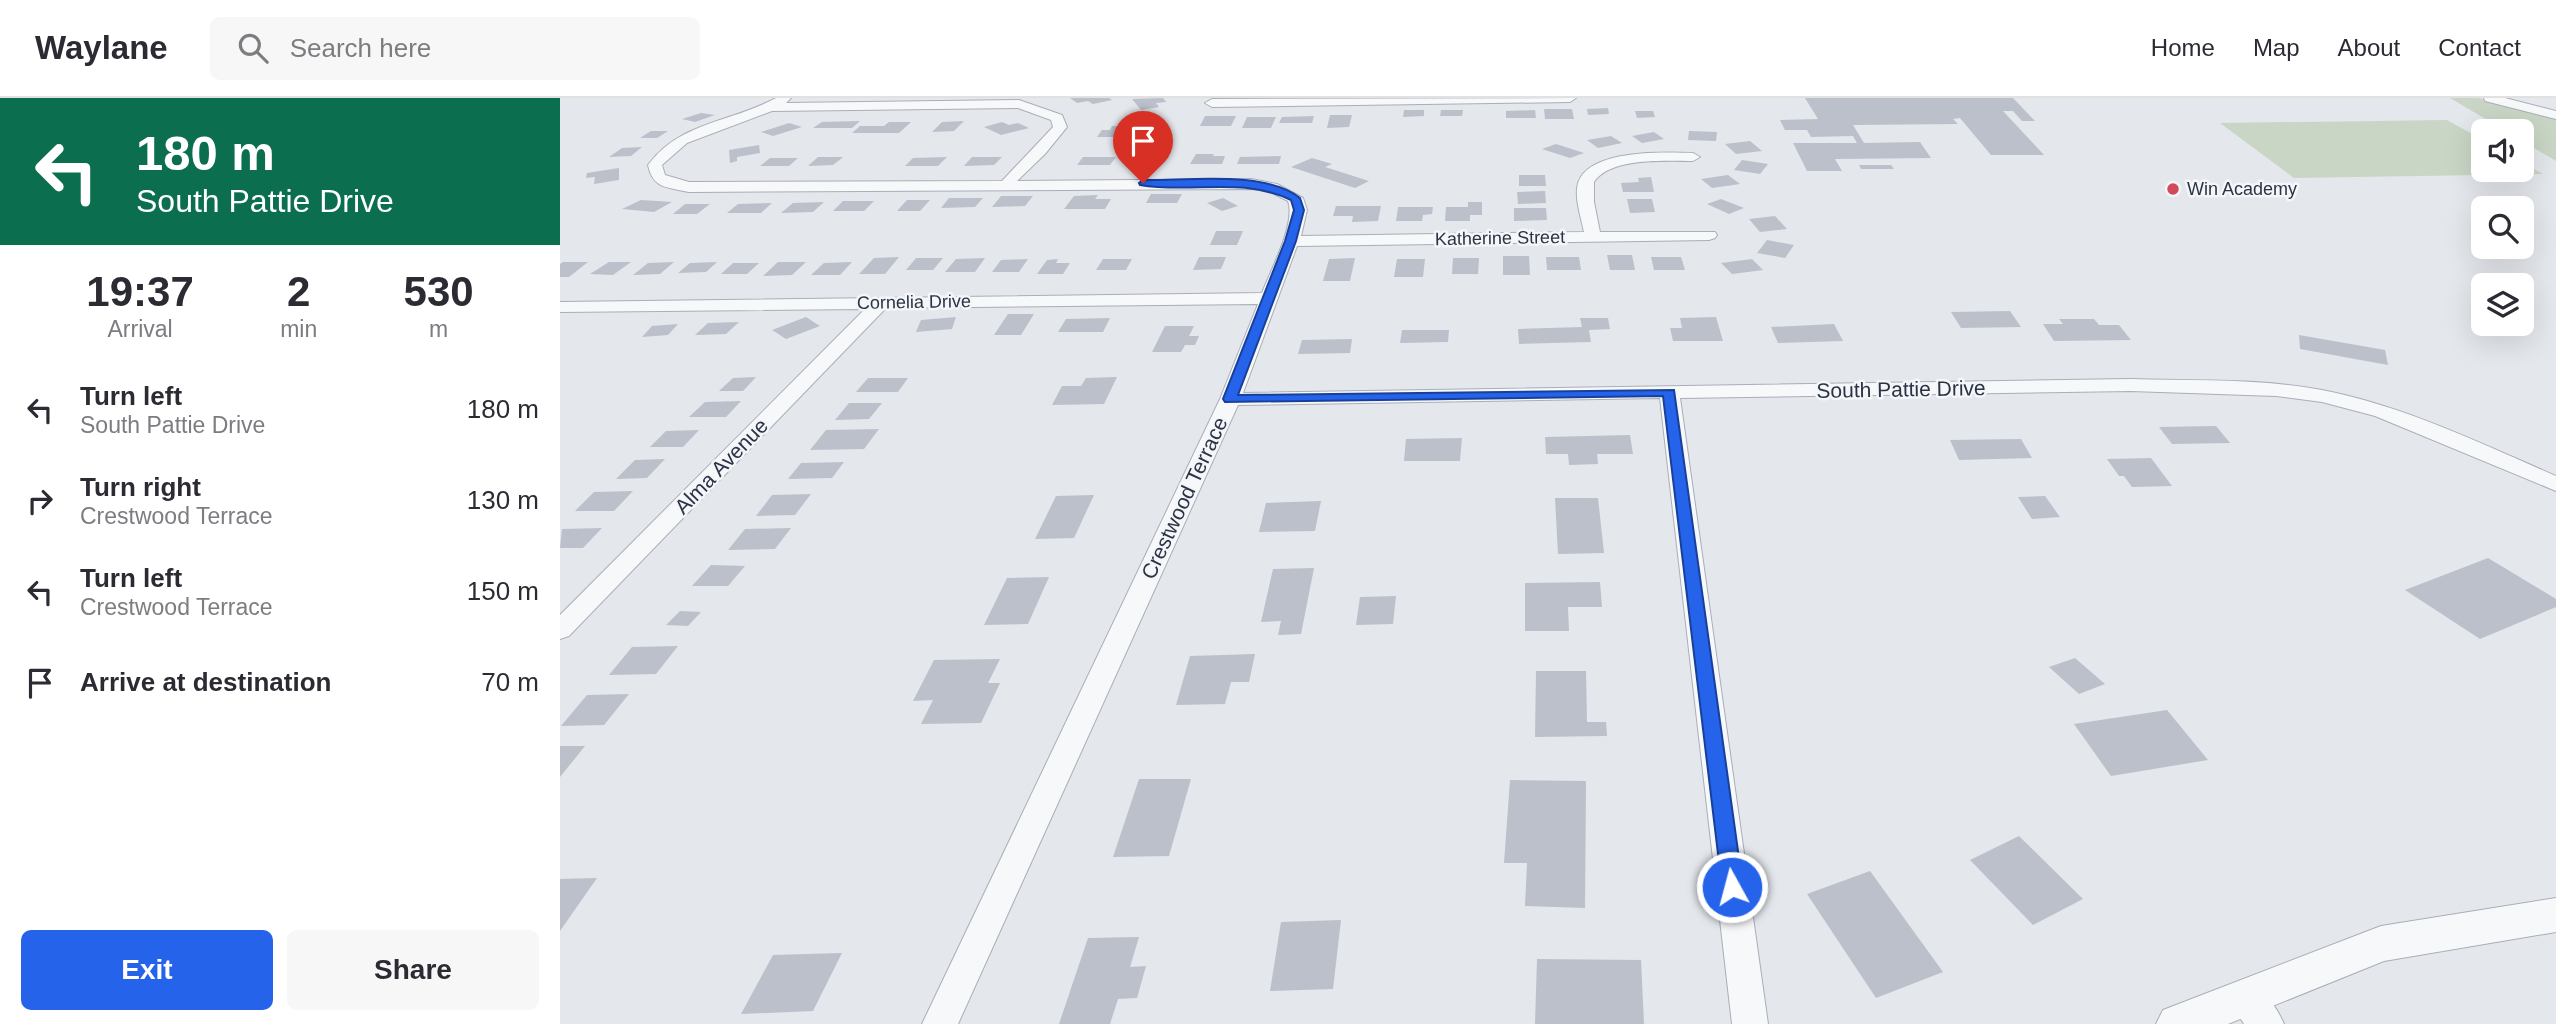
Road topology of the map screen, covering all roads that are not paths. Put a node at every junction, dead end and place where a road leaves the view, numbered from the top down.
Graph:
1 (1570, 98) edge
2 (2490, 98) edge
3 (1290, 99) edge
4 (1022, 101) edge
5 (779, 102) edge
6 (1212, 103) dead end
7 (2556, 115) edge
8 (1693, 157) dead end
9 (1009, 183) junction
10 (1709, 235) dead end
11 (1593, 237) junction
12 (1290, 241) junction
13 (1267, 298) junction
14 (882, 302) junction
15 (560, 307) edge
16 (1669, 392) junction
17 (1230, 399) junction
18 (2556, 484) edge
19 (560, 630) edge
20 (2556, 915) edge
21 (2255, 1010) edge
22 (940, 1024) edge
23 (1750, 1024) edge
24 (2178, 1024) edge

1 - 3 street
2 - 7 street
3 - 6 street
4 - 5 street
4 - 9 street
5 - 9 street, Crestwood Terrace
8 - 11 street
9 - 12 street, Crestwood Terrace
10 - 11 street, Katherine Street
11 - 12 street, Katherine Street
12 - 13 street, Crestwood Terrace
13 - 14 street, Cornelia Drive
13 - 17 street, Crestwood Terrace
14 - 15 street, Cornelia Drive
14 - 19 street, Alma Avenue
16 - 17 street, South Pattie Drive
16 - 18 street, South Pattie Drive
16 - 23 street
17 - 22 street, Crestwood Terrace
20 - 21 street
21 - 24 street

